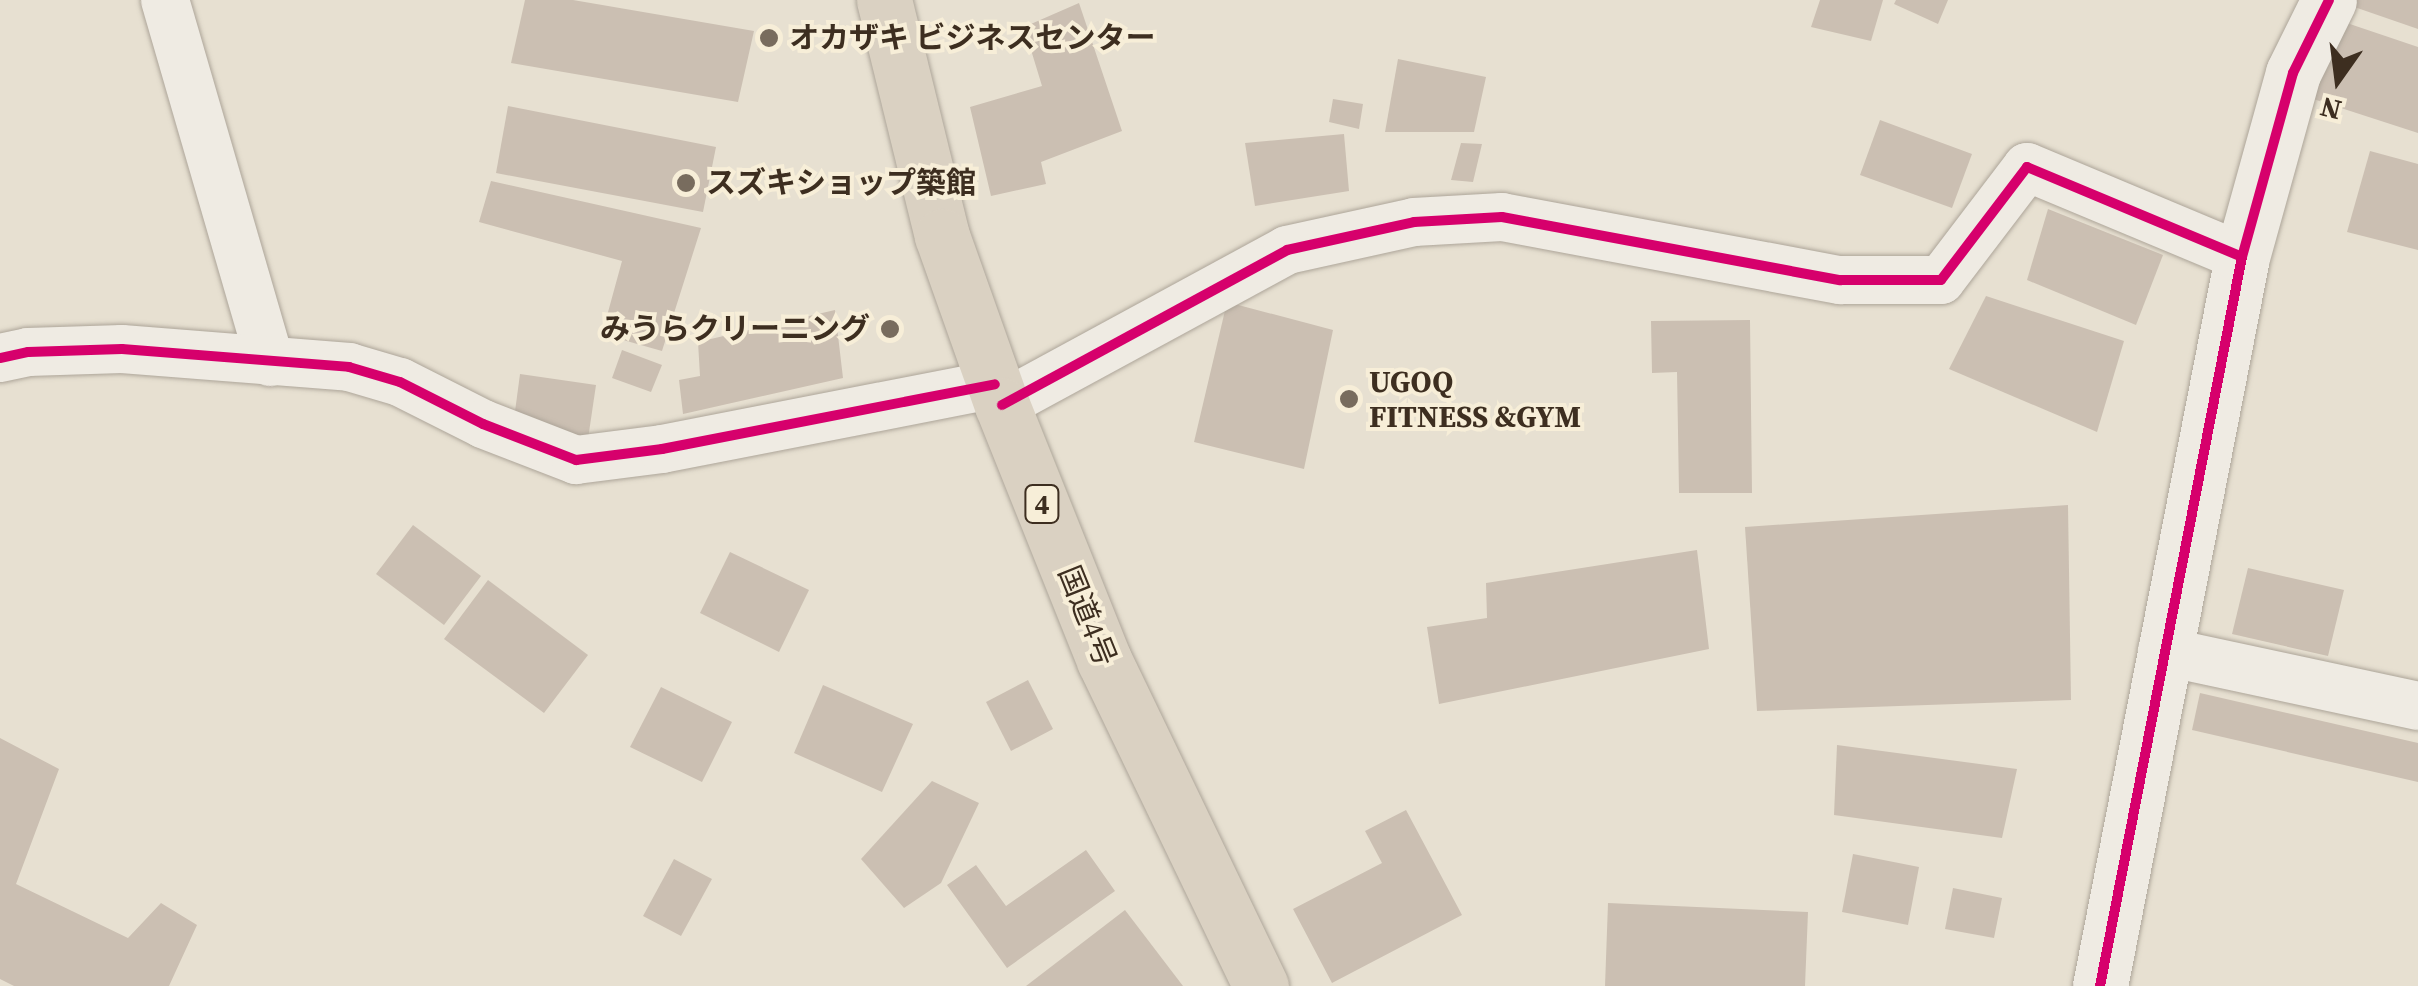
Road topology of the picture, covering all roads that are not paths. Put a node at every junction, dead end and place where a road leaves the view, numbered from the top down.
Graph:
1 (165, 0) edge
2 (884, 0) edge
3 (2328, 0) edge
4 (2242, 256) junction
5 (0, 358) edge
6 (270, 362) junction
7 (998, 394) junction
8 (2162, 651) junction
9 (2418, 706) edge
10 (1261, 986) edge
11 (2100, 986) edge

1 - 6 street
2 - 7 highway, 国道4号 / 4
3 - 4 street
4 - 7 street
4 - 8 street
5 - 6 street
6 - 7 street
7 - 10 highway, 国道4号 / 4
8 - 9 street
8 - 11 street

